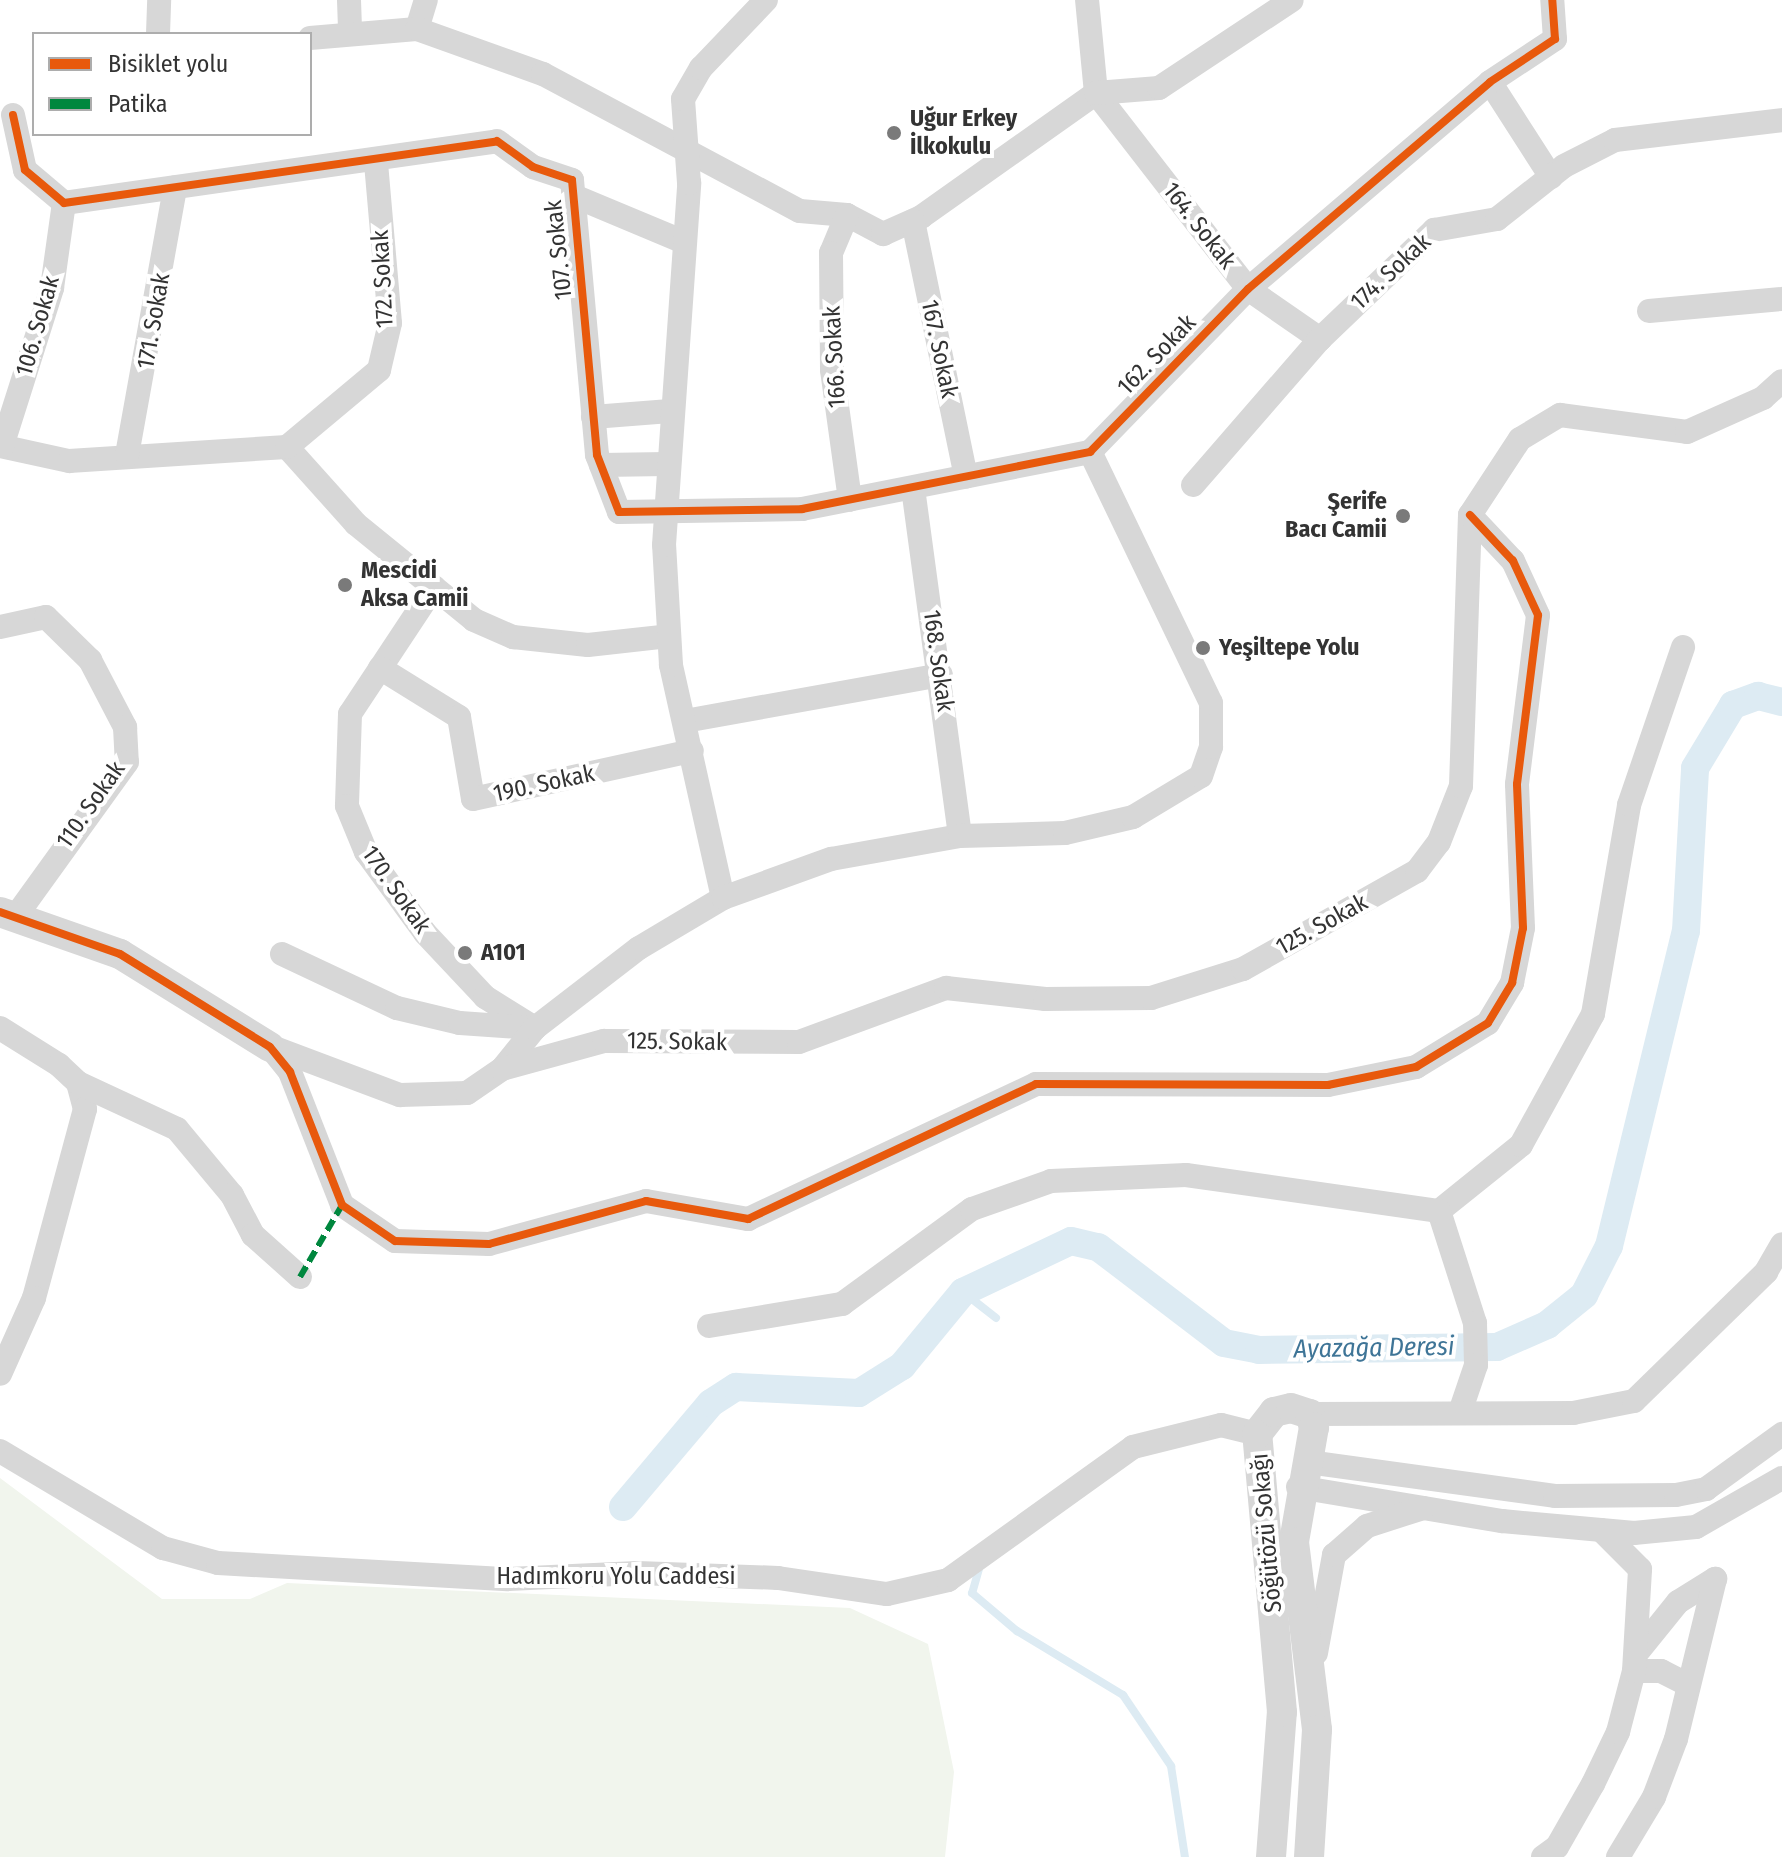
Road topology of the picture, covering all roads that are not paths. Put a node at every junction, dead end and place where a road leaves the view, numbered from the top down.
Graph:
1 (159, 0) edge
2 (349, 0) edge
3 (426, 0) edge
4 (766, 0) edge
5 (1087, 0) edge
6 (1292, 0) edge
7 (1552, 0) edge
8 (417, 29) junction
9 (350, 30) junction
10 (158, 32) edge
11 (312, 38) edge
12 (1490, 82) junction
13 (1096, 93) junction
14 (16, 114) edge
15 (1782, 120) edge
16 (686, 150) junction
17 (376, 163) junction
18 (1551, 177) junction
19 (175, 187) junction
20 (574, 196) junction
21 (64, 203) junction
22 (847, 215) junction
23 (913, 221) junction
24 (684, 242) junction
25 (1248, 289) junction
26 (1782, 299) edge
27 (1649, 311) dead end
28 (1320, 339) junction
29 (1782, 381) edge
30 (670, 411) junction
31 (593, 417) junction
32 (1, 446) edge
33 (287, 447) junction
34 (1090, 452) junction
35 (127, 455) junction
36 (667, 464) junction
37 (601, 465) junction
38 (966, 477) junction
39 (1193, 485) dead end
40 (913, 488) junction
41 (850, 500) junction
42 (665, 508) junction
43 (1470, 515) junction
44 (434, 587) junction
45 (0, 627) edge
46 (669, 636) junction
47 (1683, 647) dead end
48 (380, 668) junction
49 (941, 675) junction
50 (685, 721) junction
51 (692, 751) junction
52 (960, 836) junction
53 (723, 898) junction
54 (9, 912) edge
55 (282, 954) dead end
56 (0, 1028) edge
57 (535, 1028) junction
58 (270, 1047) junction
59 (502, 1069) junction
60 (78, 1083) junction
61 (1439, 1211) junction
62 (1782, 1244) edge
63 (300, 1277) dead end
64 (709, 1326) dead end
65 (0, 1374) edge
66 (1461, 1409) junction
67 (1310, 1414) junction
68 (1257, 1434) junction
69 (1782, 1434) edge
70 (0, 1451) edge
71 (1262, 1474) junction
72 (1303, 1474) junction
73 (1782, 1478) edge
74 (1428, 1507) junction
75 (1599, 1528) junction
76 (1634, 1663) junction
77 (1314, 1684) junction
78 (1688, 1685) junction
79 (1271, 1857) edge
80 (1309, 1857) edge
81 (1543, 1857) edge
82 (1618, 1857) edge

1 - 10 street
2 - 9 street
3 - 8 street
4 - 16 street
5 - 13 street
6 - 13 street
7 - 12 street, 162. Sokak
8 - 9 street
8 - 16 street
9 - 11 street
12 - 18 street
12 - 25 street, 162. Sokak
13 - 23 street
13 - 25 street, 164. Sokak
14 - 21 street
15 - 18 street, 174. Sokak
16 - 22 street
16 - 24 street
17 - 19 street, 107. Sokak
17 - 20 street, 107. Sokak
17 - 33 street, 172. Sokak
18 - 28 street, 174. Sokak
19 - 21 street, 107. Sokak
19 - 35 street, 171. Sokak
20 - 24 street
20 - 31 street, 107. Sokak
21 - 32 street, 106. Sokak
22 - 23 street
22 - 41 street, 166. Sokak
23 - 38 street, 167. Sokak
24 - 30 street
25 - 28 street, 164. Sokak
25 - 34 street, 162. Sokak
26 - 27 street
28 - 39 street, 174. Sokak
29 - 43 street
30 - 31 street
30 - 36 street
31 - 37 street, 107. Sokak
32 - 35 street
33 - 35 street
33 - 44 street
34 - 38 street
34 - 52 street
36 - 37 street
36 - 42 street
37 - 42 street, 107. Sokak
38 - 40 street
40 - 41 street
40 - 49 street, 168. Sokak
41 - 42 street
42 - 46 street
43 - 58 street
43 - 59 street, 125. Sokak
44 - 46 street
44 - 48 street, 170. Sokak
45 - 54 street, 110. Sokak
46 - 50 street
47 - 61 street
48 - 51 street, 190. Sokak
48 - 57 street, 170. Sokak
49 - 50 street
49 - 52 street, 168. Sokak
50 - 51 street
51 - 53 street
52 - 53 street
53 - 57 street
54 - 58 street
55 - 57 street
56 - 60 street
57 - 59 street
58 - 59 street
60 - 63 street
60 - 65 street
61 - 64 street
61 - 66 street
62 - 66 street
66 - 67 street
67 - 68 street, Söğütözü Sokağı
67 - 72 street, Söğütözü Sokağı
68 - 70 street, Hadımkoru Yolu Caddesi
68 - 71 street, Söğütözü Sokağı
69 - 72 street
71 - 72 street
71 - 79 street, Söğütözü Sokağı
72 - 74 street
72 - 77 street, Söğütözü Sokağı
73 - 75 street
74 - 75 street
74 - 77 street
75 - 76 street
76 - 78 street
76 - 78 street
76 - 81 street
77 - 80 street, Söğütözü Sokağı
78 - 82 street

